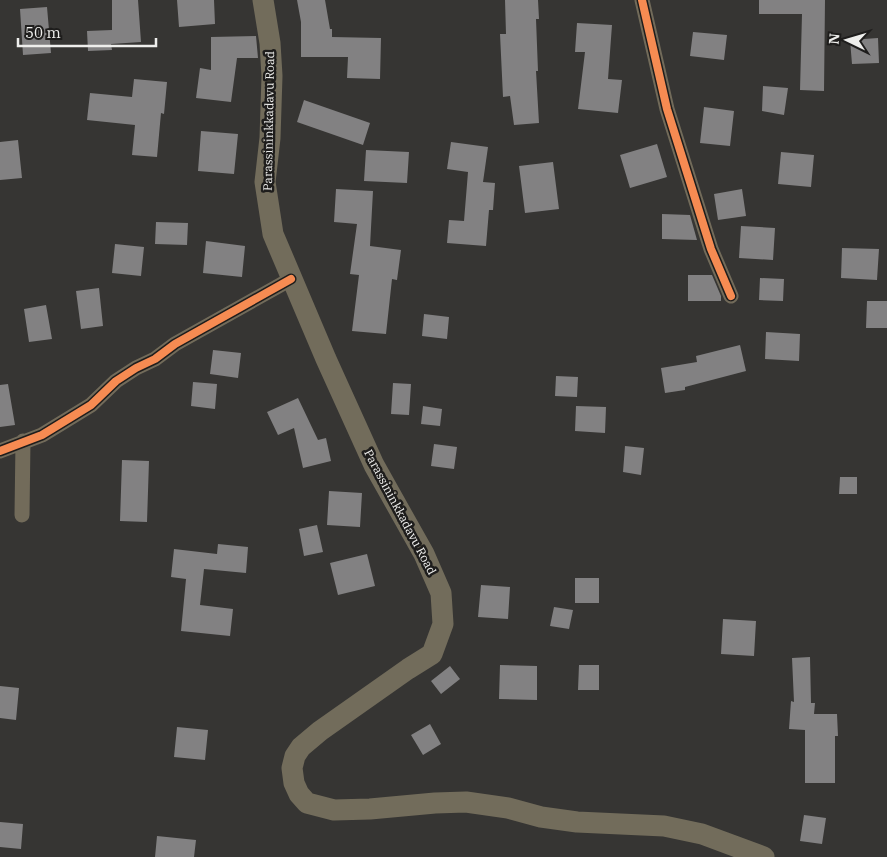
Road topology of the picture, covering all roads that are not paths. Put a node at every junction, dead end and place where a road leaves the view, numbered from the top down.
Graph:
1 (263, 0) edge
2 (642, 0) edge
3 (291, 279) junction
4 (731, 296) dead end
5 (23, 441) junction
6 (0, 451) edge
7 (22, 515) dead end
8 (764, 857) edge

1 - 3 main road, Parassininkkadavu Road
2 - 4 street
3 - 5 street
3 - 8 main road, Parassininkkadavu Road
5 - 6 street
5 - 7 street

